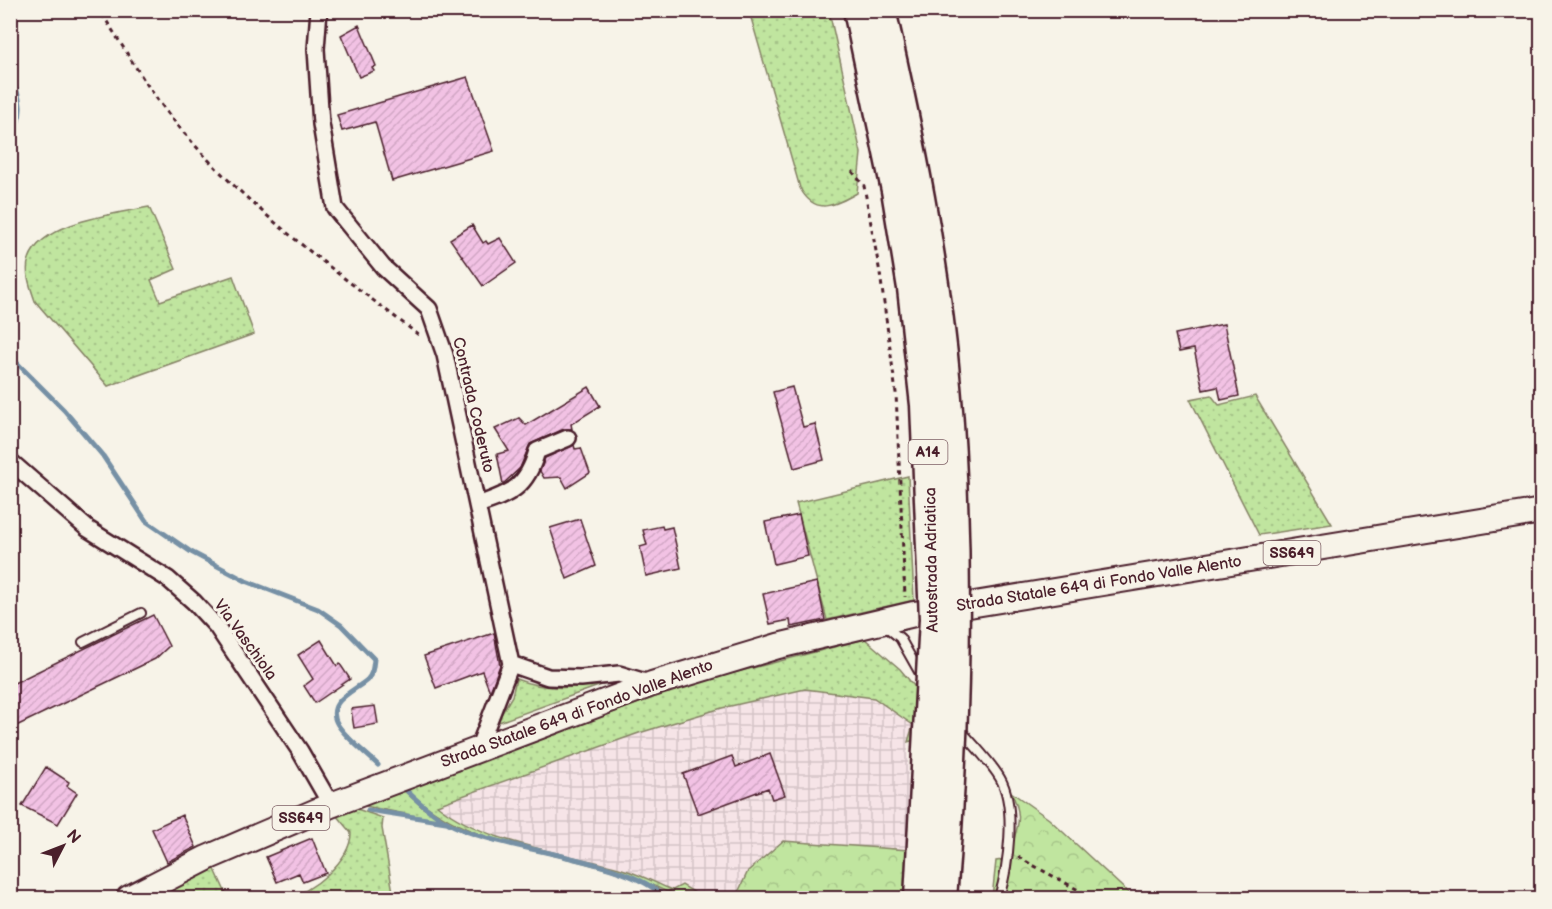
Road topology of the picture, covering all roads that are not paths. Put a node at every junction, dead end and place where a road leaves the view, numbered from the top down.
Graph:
1 (319, 10) edge
2 (858, 10) edge
3 (881, 10) edge
4 (567, 438) dead end
5 (10, 461) edge
6 (477, 505) junction
7 (1542, 511) edge
8 (141, 613) dead end
9 (880, 622) junction
10 (83, 642) dead end
11 (511, 664) junction
12 (652, 684) junction
13 (937, 701) dead end
14 (944, 709) dead end
15 (478, 749) junction
16 (331, 805) junction
17 (129, 898) edge
18 (919, 898) edge
19 (942, 898) edge
20 (999, 898) edge

1 - 6 street, Contrada Coderuto
2 - 18 highway, Autostrada Adriatica / A14, bridge
3 - 19 highway, Autostrada Adriatica / A14, bridge
4 - 6 street
5 - 16 street, Via Vaschiola
6 - 11 street, Contrada Coderuto
7 - 9 main road, Strada Statale 649 di Fondo Valle Alento / SS649
8 - 10 lane
9 - 12 main road, Strada Statale 649 di Fondo Valle Alento / SS649
9 - 13 lane
11 - 12 street
11 - 15 street
12 - 15 main road, Strada Statale 649 di Fondo Valle Alento / SS649
14 - 20 lane
15 - 16 main road, Strada Statale 649 di Fondo Valle Alento / SS649
16 - 17 main road, Strada Statale 649 di Fondo Valle Alento / SS649

